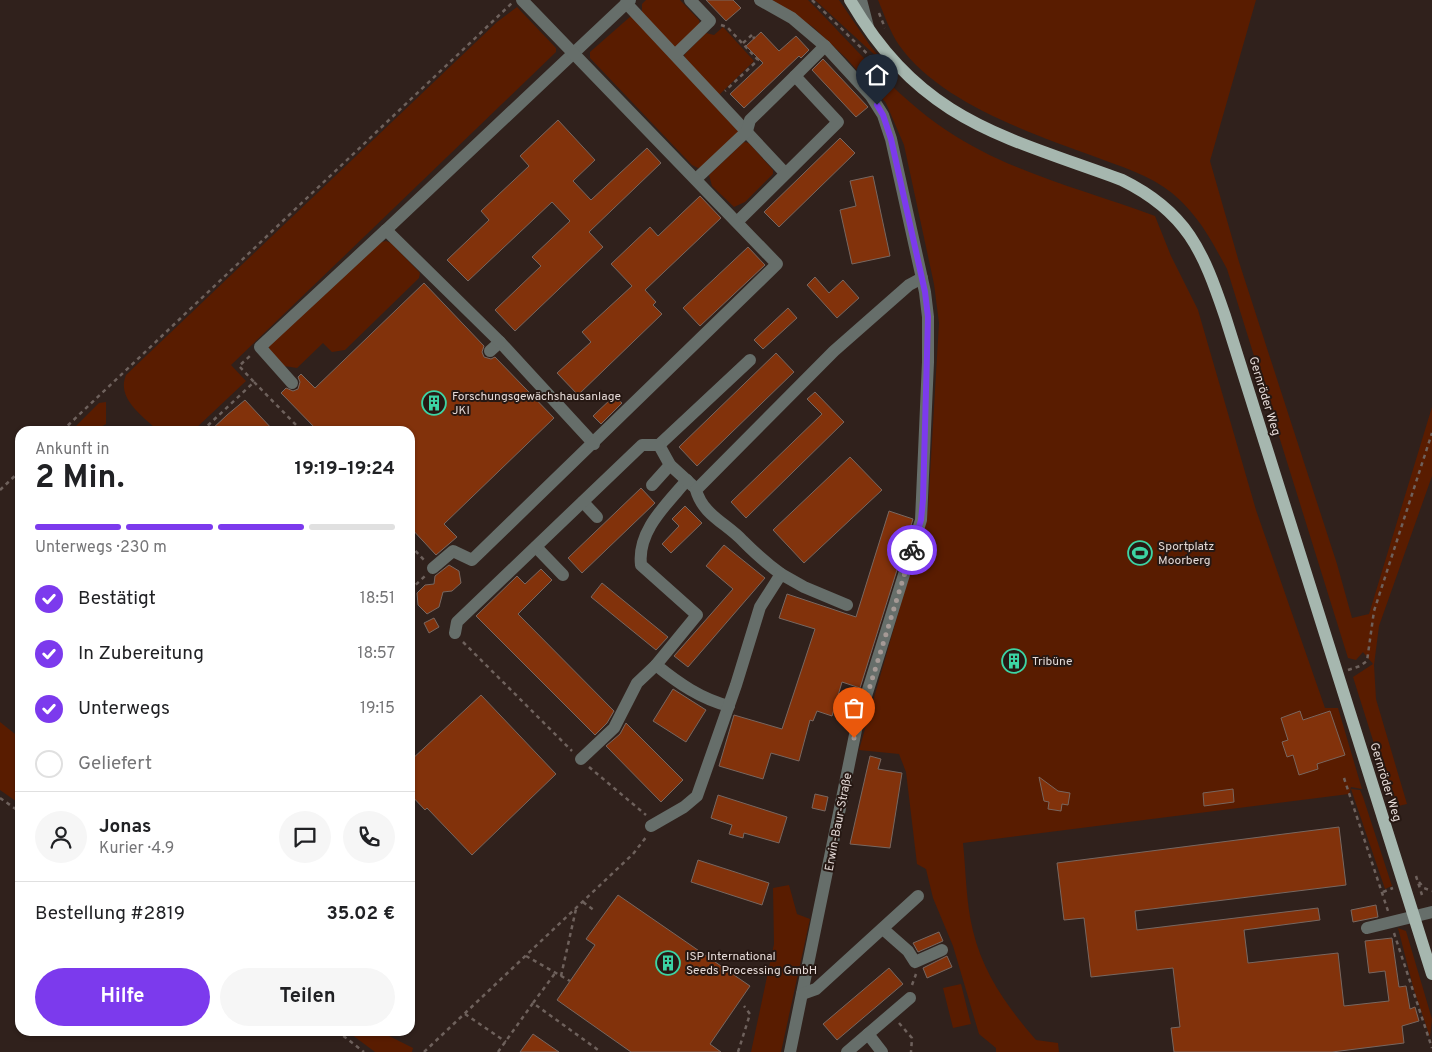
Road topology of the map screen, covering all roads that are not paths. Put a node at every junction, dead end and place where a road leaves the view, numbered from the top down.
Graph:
1 (522, 0) edge
2 (690, 0) edge
3 (760, 0) edge
4 (850, 0) edge
5 (861, 0) edge
6 (628, 2) edge
7 (868, 29) junction
8 (825, 46) junction
9 (574, 53) junction
10 (676, 54) junction
11 (795, 76) junction
12 (747, 131) junction
13 (785, 173) junction
14 (696, 179) junction
15 (738, 221) junction
16 (386, 230) junction
17 (922, 278) junction
18 (500, 342) junction
19 (490, 351) dead end
20 (750, 360) dead end
21 (292, 383) dead end
22 (594, 444) junction
23 (659, 445) junction
24 (670, 464) junction
25 (687, 480) junction
26 (652, 485) dead end
27 (696, 490) junction
28 (583, 502) junction
29 (597, 517) dead end
30 (536, 547) junction
31 (433, 568) dead end
32 (781, 574) junction
33 (563, 575) dead end
34 (847, 605) dead end
35 (455, 633) road end
36 (656, 665) junction
37 (729, 706) junction
38 (581, 759) road end
39 (651, 826) road end
40 (918, 896) dead end
41 (1430, 913) edge
42 (1414, 917) junction
43 (1367, 928) dead end
44 (883, 929) junction
45 (942, 950) dead end
46 (1432, 974) edge
47 (802, 994) junction
48 (908, 999) road end
49 (868, 1034) junction
50 (790, 1052) edge
51 (847, 1052) edge
52 (882, 1052) edge

1 - 9 street
2 - 10 street
3 - 8 street, Erwin-Baur-Straße
4 - 7 main road, Gernröder Weg
5 - 7 street
6 - 9 street
6 - 10 street
7 - 42 main road, Gernröder Weg
8 - 11 street
8 - 17 street, Erwin-Baur-Straße
9 - 14 street
9 - 16 street
10 - 12 street
11 - 12 street
11 - 13 street
12 - 13 street
12 - 14 street
13 - 15 street
14 - 15 street
15 - 22 street
16 - 18 street
16 - 21 street
17 - 27 street
17 - 47 street, Erwin-Baur-Straße
18 - 19 street
18 - 22 street
20 - 23 street
22 - 31 street
23 - 24 street
23 - 28 street
24 - 25 street
24 - 26 street
25 - 27 street
25 - 36 street
27 - 32 street
28 - 29 street
28 - 30 street
30 - 33 street
30 - 35 street
32 - 34 street
32 - 37 street
36 - 37 street
36 - 38 street
37 - 39 street
40 - 44 street
41 - 42 street
42 - 43 street
42 - 46 main road, Gernröder Weg
44 - 45 street
44 - 47 street
47 - 50 street, Erwin-Baur-Straße
48 - 49 street
49 - 51 street
49 - 52 street

